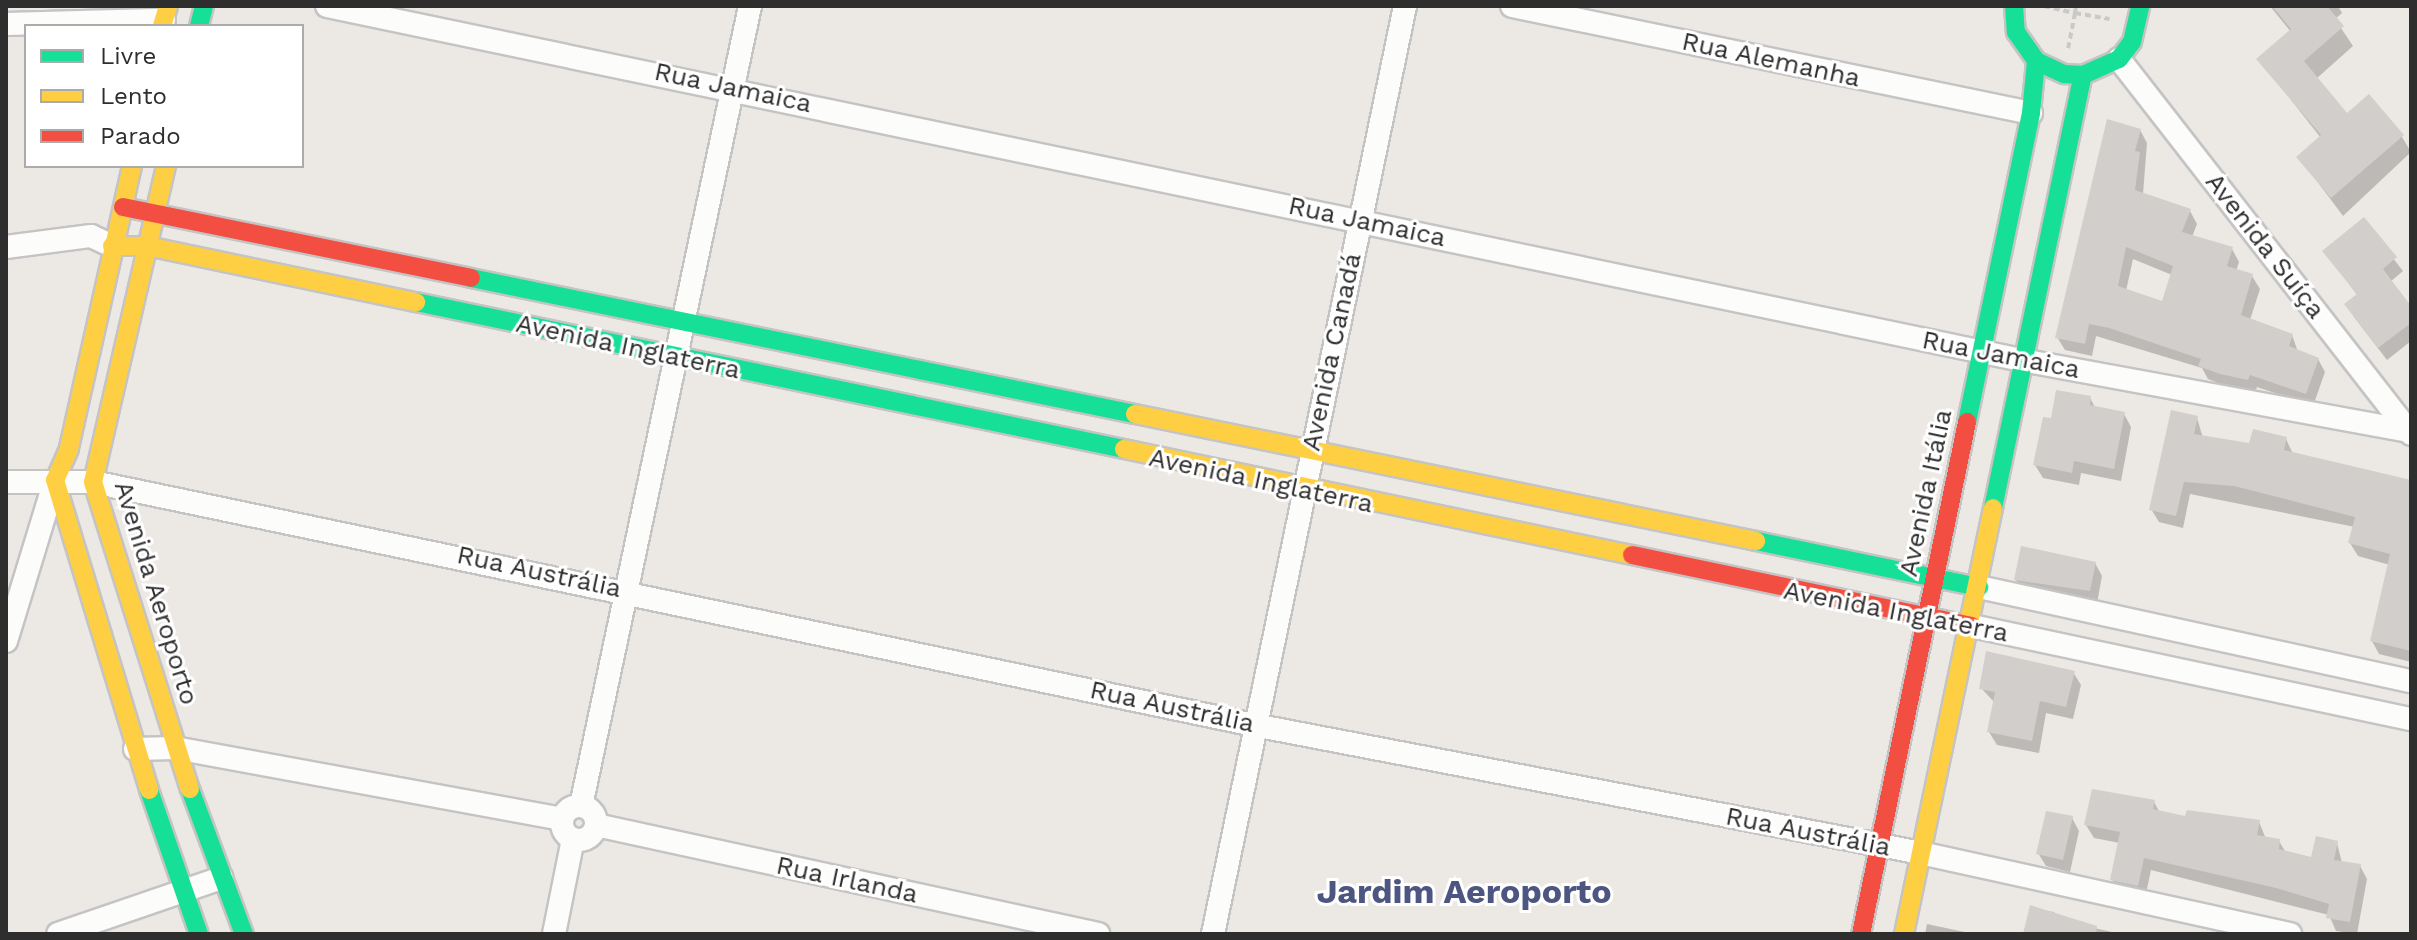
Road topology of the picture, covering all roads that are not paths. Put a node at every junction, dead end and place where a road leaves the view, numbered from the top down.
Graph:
1 (327, 6) edge
2 (750, 6) edge
3 (1405, 6) edge
4 (1512, 6) edge
5 (2014, 6) edge
6 (2140, 14) edge
7 (165, 17) edge
8 (16, 18) edge
9 (2119, 59) junction
10 (2036, 61) junction
11 (2083, 75) junction
12 (733, 87) junction
13 (2031, 113) junction
14 (132, 168) edge
15 (166, 168) edge
16 (123, 207) junction
17 (156, 211) junction
18 (1360, 220) junction
19 (91, 236) junction
20 (112, 246) junction
21 (147, 246) junction
22 (6, 247) edge
23 (683, 320) junction
24 (1981, 351) junction
25 (676, 357) junction
26 (2027, 361) junction
27 (2410, 432) edge
28 (1310, 450) junction
29 (55, 480) junction
30 (6, 482) edge
31 (93, 482) junction
32 (1303, 490) junction
33 (1935, 577) junction
34 (1979, 587) junction
35 (628, 590) junction
36 (1927, 620) junction
37 (1972, 626) junction
38 (6, 641) edge
39 (2411, 681) edge
40 (2411, 719) edge
41 (1254, 725) junction
42 (175, 748) junction
43 (135, 749) junction
44 (572, 822) junction
45 (1879, 846) junction
46 (1921, 853) junction
47 (222, 878) junction
48 (184, 890) junction
49 (58, 934) edge
50 (199, 934) edge
51 (244, 934) edge
52 (554, 934) edge
53 (1098, 934) edge
54 (1213, 934) edge
55 (1861, 934) edge
56 (1904, 934) edge
57 (2290, 934) edge

1 - 12 street, Rua Jamaica
2 - 12 street
3 - 18 street, Avenida Canadá
4 - 13 street, Rua Alemanha
5 - 10 street
6 - 9 street
7 - 8 street
9 - 11 street
9 - 27 street, Avenida Suíça
10 - 11 street
10 - 13 street, Avenida Itália
11 - 26 street
12 - 18 street, Rua Jamaica
12 - 23 street
13 - 24 street, Avenida Itália
14 - 16 street
15 - 17 street, Avenida Aeroporto
16 - 17 street, Avenida Inglaterra
16 - 19 street
16 - 20 street
17 - 21 street, Avenida Aeroporto
17 - 23 street, Avenida Inglaterra
18 - 24 street, Rua Jamaica
18 - 28 street, Avenida Canadá
19 - 20 street
19 - 22 street
20 - 21 street, Avenida Inglaterra
20 - 29 street
21 - 25 street, Avenida Inglaterra
21 - 31 street, Avenida Aeroporto
23 - 25 street
23 - 28 street, Avenida Inglaterra
24 - 26 street, Rua Jamaica
24 - 33 street, Avenida Itália
25 - 32 street, Avenida Inglaterra
25 - 35 street
26 - 27 street, Rua Jamaica
26 - 34 street
28 - 32 street, Avenida Canadá
28 - 33 street, Avenida Inglaterra
29 - 30 street, Rua Austrália
29 - 31 street, Rua Austrália
29 - 38 street
29 - 43 street
31 - 35 street, Rua Austrália
31 - 42 street, Avenida Aeroporto
32 - 36 street, Avenida Inglaterra
32 - 41 street, Avenida Canadá
33 - 34 street, Avenida Inglaterra
33 - 36 street, Avenida Itália
34 - 37 street
34 - 39 street, Avenida Inglaterra
35 - 41 street, Rua Austrália
35 - 44 street
36 - 37 street, Avenida Inglaterra
36 - 45 street, Avenida Itália
37 - 40 street, Avenida Inglaterra
37 - 46 street
41 - 45 street, Rua Austrália
41 - 54 street, Avenida Canadá
42 - 43 street
42 - 44 street
42 - 47 street, Avenida Aeroporto
43 - 48 street
44 - 52 street
44 - 53 street, Rua Irlanda
45 - 46 street, Rua Austrália
45 - 55 street, Avenida Itália
46 - 56 street
46 - 57 street, Rua Austrália
47 - 48 street
47 - 51 street, Avenida Aeroporto
48 - 49 street
48 - 50 street

